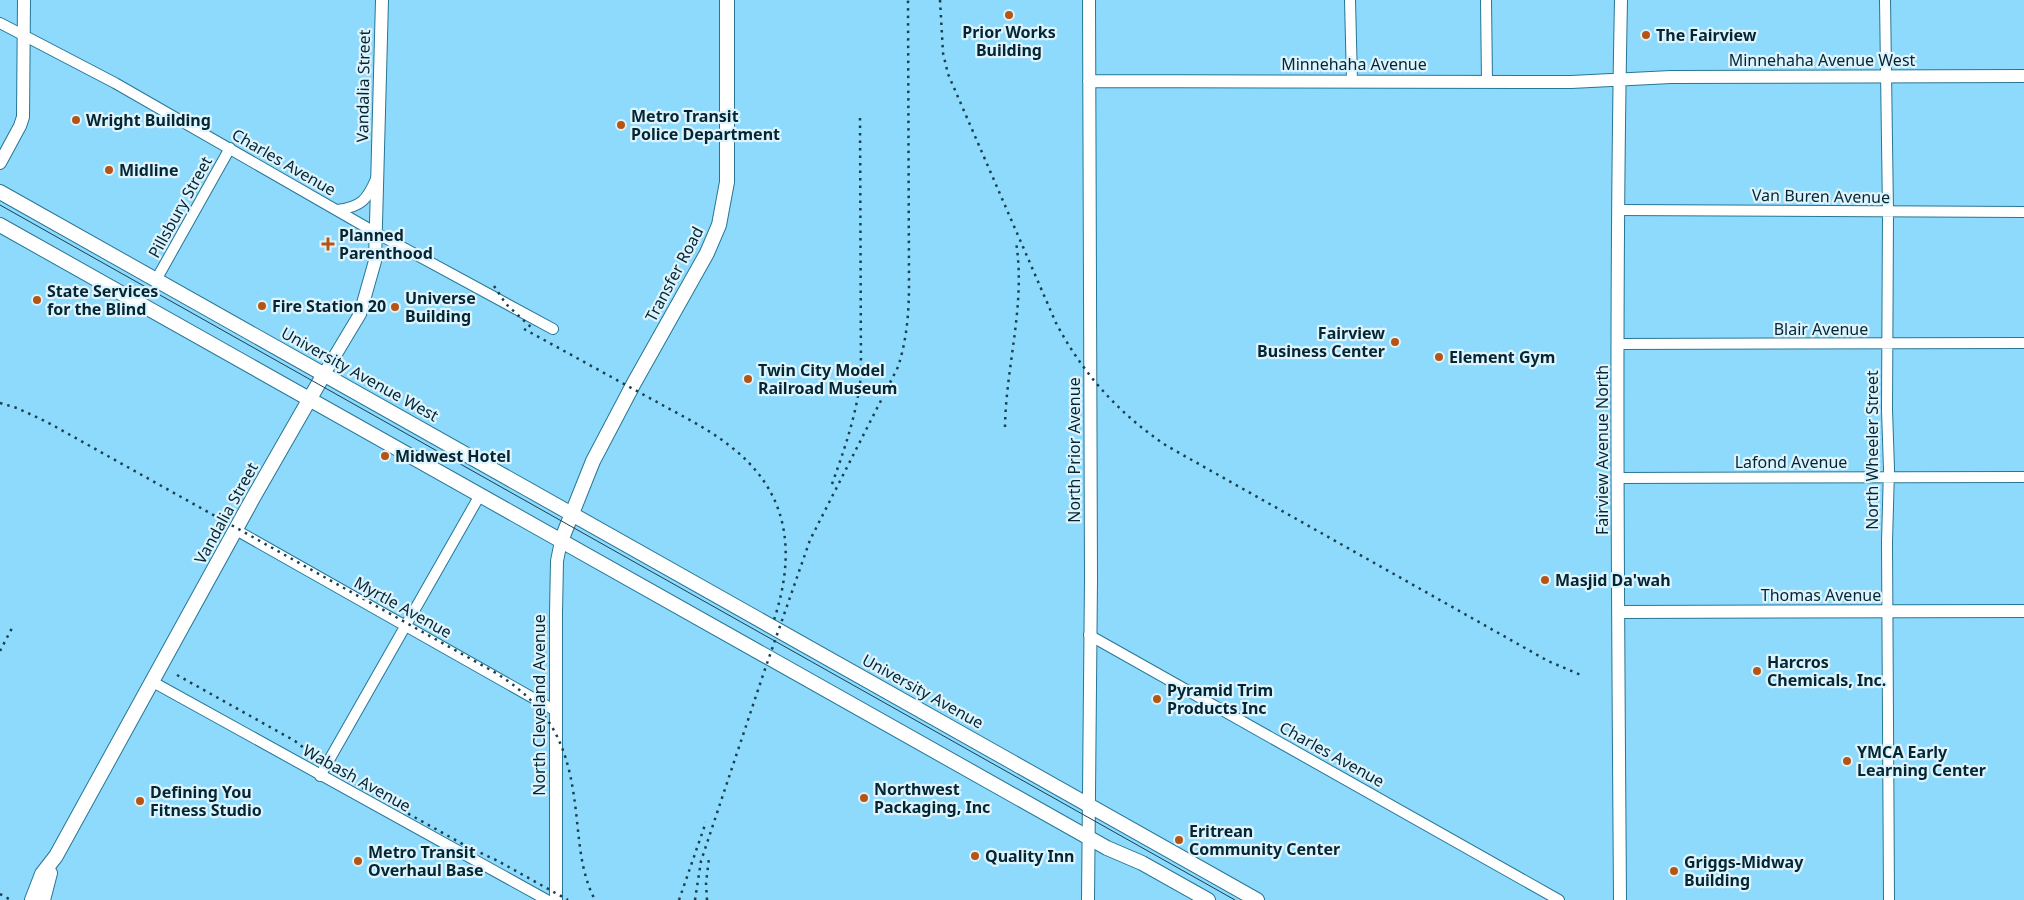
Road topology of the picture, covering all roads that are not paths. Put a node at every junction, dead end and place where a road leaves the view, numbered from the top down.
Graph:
1 (24, 0) edge
2 (382, 0) edge
3 (727, 0) edge
4 (1089, 0) edge
5 (1350, 0) edge
6 (1486, 0) edge
7 (1621, 0) edge
8 (1885, 0) edge
9 (0, 23) edge
10 (24, 36) junction
11 (1886, 76) junction
12 (2024, 76) edge
13 (1620, 79) junction
14 (1089, 81) junction
15 (1352, 81) junction
16 (1486, 81) junction
17 (230, 148) junction
18 (0, 163) edge
19 (378, 173) junction
20 (0, 192) edge
21 (337, 210) junction
22 (1618, 210) junction
23 (1888, 212) junction
24 (2024, 212) edge
25 (0, 225) edge
26 (378, 234) junction
27 (156, 280) junction
28 (553, 329) dead end
29 (2024, 343) edge
30 (1618, 344) junction
31 (1888, 344) junction
32 (324, 374) junction
33 (310, 400) junction
34 (1888, 477) junction
35 (2024, 477) edge
36 (1618, 478) junction
37 (480, 496) junction
38 (572, 514) junction
39 (236, 530) junction
40 (561, 542) junction
41 (1888, 611) junction
42 (2024, 611) edge
43 (1619, 612) junction
44 (406, 626) junction
45 (1090, 635) junction
46 (152, 682) junction
47 (556, 711) junction
48 (320, 776) junction
49 (1090, 805) junction
50 (1088, 837) junction
51 (38, 896) edge
52 (547, 900) edge
53 (556, 900) edge
54 (1088, 900) edge
55 (1208, 900) edge
56 (1257, 900) edge
57 (1559, 900) edge
58 (1620, 900) edge
59 (1889, 900) edge

1 - 10 street
2 - 19 street, Vandalia Street
3 - 38 main road, Transfer Road
4 - 14 street, North Prior Avenue
5 - 15 street
6 - 16 street
7 - 13 street, Fairview Avenue North
8 - 11 street, North Wheeler Street
9 - 10 street, Charles Avenue
10 - 17 street, Charles Avenue
10 - 18 street
11 - 12 street, Minnehaha Avenue West
11 - 13 street, Minnehaha Avenue West
11 - 23 street, North Wheeler Street
13 - 16 street, Minnehaha Avenue
13 - 22 street, Fairview Avenue North
14 - 15 street, Minnehaha Avenue
14 - 45 street, North Prior Avenue
15 - 16 street, Minnehaha Avenue
17 - 21 street, Charles Avenue
17 - 27 street, Pillsbury Street
19 - 21 street, Vandalia Street
19 - 26 street, Vandalia Street
20 - 27 main road, University Avenue West
21 - 26 street, Charles Avenue
22 - 23 street, Van Buren Avenue
22 - 30 street, Fairview Avenue North
23 - 24 street, Van Buren Avenue
23 - 31 street, North Wheeler Street
25 - 33 main road
26 - 28 street, Charles Avenue
26 - 32 street, Vandalia Street
27 - 32 main road, University Avenue West
29 - 31 street, Blair Avenue
30 - 31 street, Blair Avenue
30 - 36 street, Fairview Avenue North
31 - 34 street, North Wheeler Street
32 - 33 main road, Vandalia Street
32 - 38 main road, University Avenue West
33 - 37 main road
33 - 39 main road, Vandalia Street
34 - 35 street, Lafond Avenue
34 - 36 street, Lafond Avenue
34 - 41 street, North Wheeler Street
36 - 43 street, Fairview Avenue North
37 - 40 main road
37 - 44 street
38 - 40 main road, North Cleveland Avenue
38 - 49 main road, University Avenue
39 - 44 street, Myrtle Avenue
39 - 46 main road, Vandalia Street
40 - 47 street, North Cleveland Avenue
40 - 50 main road
41 - 42 street, Thomas Avenue
41 - 43 street, Thomas Avenue
41 - 59 street, North Wheeler Street
43 - 58 street, Fairview Avenue North
44 - 47 street, Myrtle Avenue
44 - 48 street
45 - 49 street, North Prior Avenue
45 - 57 street, Charles Avenue
46 - 48 street, Wabash Avenue
46 - 51 main road, Vandalia Street
47 - 53 street, North Cleveland Avenue
48 - 52 street, Wabash Avenue
49 - 50 street, North Prior Avenue
49 - 56 main road, University Avenue
50 - 54 street, North Prior Avenue
50 - 55 main road

